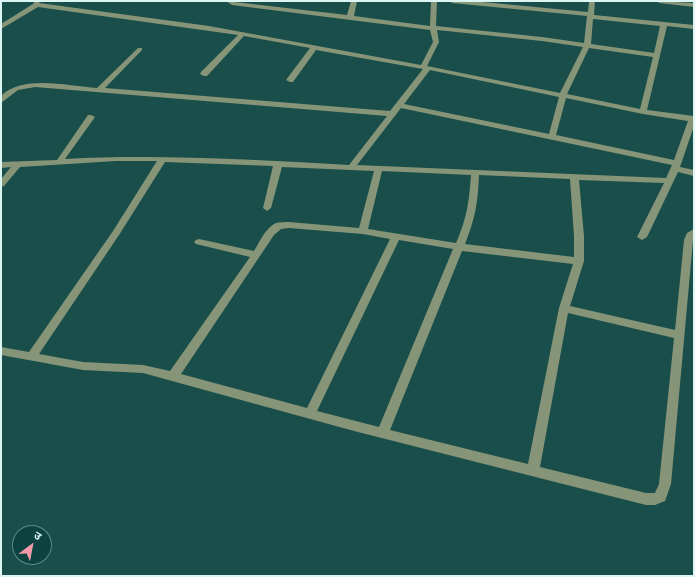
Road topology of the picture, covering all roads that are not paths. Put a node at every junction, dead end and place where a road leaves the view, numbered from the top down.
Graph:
1 (229, 1) edge
2 (354, 1) edge
3 (434, 1) edge
4 (452, 1) edge
5 (592, 1) edge
6 (659, 1) edge
7 (37, 3) edge
8 (694, 5) edge
9 (591, 16) junction
10 (350, 18) junction
11 (664, 24) junction
12 (1, 27) edge
13 (694, 27) edge
14 (433, 28) junction
15 (243, 34) junction
16 (587, 46) junction
17 (315, 47) junction
18 (140, 49) dead end
19 (657, 56) junction
20 (426, 67) junction
21 (204, 74) dead end
22 (290, 80) dead end
23 (98, 91) junction
24 (563, 95) junction
25 (1, 101) edge
26 (400, 105) junction
27 (643, 112) junction
28 (393, 114) junction
29 (91, 117) dead end
30 (694, 118) edge
31 (552, 136) junction
32 (163, 159) junction
33 (59, 162) junction
34 (18, 164) junction
35 (278, 164) junction
36 (1, 165) edge
37 (676, 166) junction
38 (351, 167) junction
39 (379, 168) junction
40 (475, 172) junction
41 (694, 173) edge
42 (574, 176) junction
43 (669, 181) junction
44 (1, 184) edge
45 (266, 208) dead end
46 (363, 231) junction
47 (694, 232) edge
48 (396, 237) junction
49 (642, 237) dead end
50 (199, 242) dead end
51 (459, 247) junction
52 (256, 255) junction
53 (578, 261) junction
54 (564, 308) junction
55 (679, 335) junction
56 (1, 351) edge
57 (31, 357) junction
58 (173, 376) junction
59 (310, 414) junction
60 (383, 434) junction
61 (533, 470) junction

1 - 10 street
2 - 10 street
3 - 14 street
4 - 9 street
5 - 9 street
6 - 8 street
7 - 12 street
7 - 15 street
9 - 11 street
9 - 16 street
10 - 14 street
11 - 13 street
11 - 19 street
14 - 16 street
14 - 20 street
15 - 17 street
15 - 21 street
16 - 19 street
16 - 24 street
17 - 20 street
17 - 22 street
18 - 23 street
19 - 27 street
20 - 24 street
20 - 26 street
23 - 25 street
23 - 28 street
24 - 27 street
24 - 31 street
26 - 28 street
26 - 31 street
27 - 30 street
28 - 38 street
29 - 33 street
30 - 37 street
31 - 37 street
32 - 33 street
32 - 35 street
32 - 57 street
33 - 34 street
34 - 36 street
34 - 44 street
35 - 38 street
35 - 45 street
37 - 41 street
37 - 43 street
38 - 39 street
39 - 40 street
39 - 46 street
40 - 42 street
40 - 51 street
42 - 43 street
42 - 53 street
43 - 49 street
46 - 48 street
46 - 52 street
47 - 55 street
48 - 51 street
48 - 59 street
50 - 52 street
51 - 53 street
51 - 60 street
52 - 58 street
53 - 54 street
54 - 55 street
54 - 61 street
55 - 61 street
56 - 57 street
57 - 58 street
58 - 59 street
59 - 60 street
60 - 61 street

